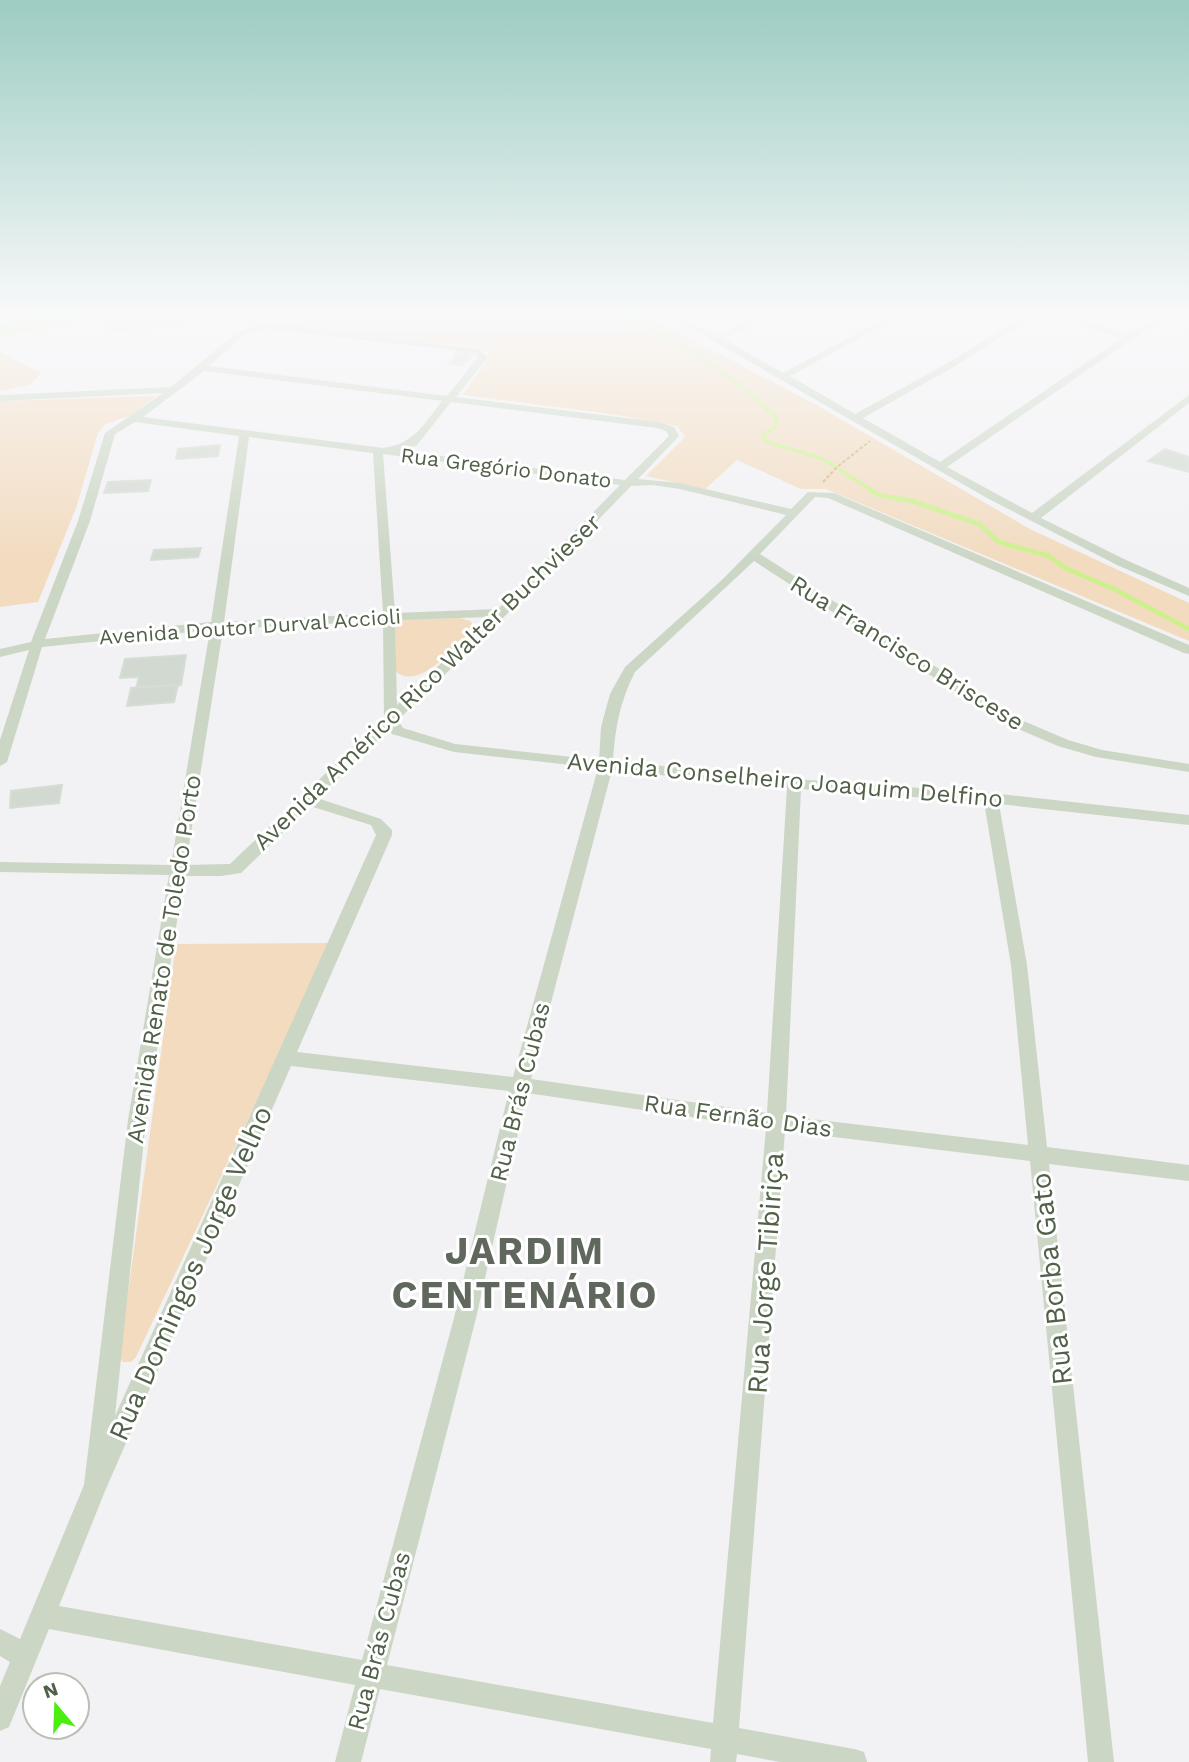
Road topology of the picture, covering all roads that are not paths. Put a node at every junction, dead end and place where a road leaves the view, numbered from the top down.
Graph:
1 (163, 397) edge
2 (444, 397) edge
3 (822, 397) edge
4 (893, 397) edge
5 (1043, 397) edge
6 (451, 398) junction
7 (1189, 398) edge
8 (857, 417) junction
9 (135, 419) junction
10 (244, 434) junction
11 (378, 452) junction
12 (941, 466) junction
13 (627, 483) junction
14 (793, 513) junction
15 (1033, 519) junction
16 (753, 555) junction
17 (1189, 592) edge
18 (501, 612) junction
19 (389, 616) junction
20 (217, 627) junction
21 (37, 645) junction
22 (1189, 650) edge
23 (0, 653) edge
24 (390, 719) junction
25 (0, 762) edge
26 (606, 765) junction
27 (1189, 768) edge
28 (794, 784) junction
29 (990, 798) junction
30 (307, 800) junction
31 (1189, 820) edge
32 (0, 867) edge
33 (177, 870) junction
34 (286, 1058) junction
35 (520, 1085) junction
36 (776, 1122) junction
37 (1038, 1154) junction
38 (1189, 1173) edge
39 (96, 1485) junction
40 (41, 1615) junction
41 (0, 1642) edge
42 (26, 1656) junction
43 (370, 1674) junction
44 (0, 1718) edge
45 (724, 1750) edge
46 (348, 1762) edge
47 (854, 1762) edge
48 (1101, 1762) edge

1 - 9 street
2 - 6 street
3 - 8 street
4 - 8 street
5 - 12 street
6 - 11 street
6 - 13 street, Avenida Américo Rico Walter Buchvieser
7 - 15 street
8 - 12 street
9 - 10 street, Rua Gregório Donato
9 - 21 street
10 - 11 street, Rua Gregório Donato
10 - 20 street, Avenida Renato de Toledo Porto
11 - 13 street, Rua Gregório Donato
11 - 19 street
12 - 15 street
13 - 14 street, Rua Gregório Donato
13 - 18 street, Avenida Américo Rico Walter Buchvieser
14 - 16 street, Rua Brás Cubas
14 - 22 street, Rua Brás Cubas
15 - 17 street
16 - 26 street, Rua Brás Cubas
16 - 27 street, Rua Francisco Briscese
18 - 19 street, Avenida Doutor Durval Accioli
18 - 24 street, Avenida Américo Rico Walter Buchvieser
19 - 20 street, Avenida Doutor Durval Accioli
19 - 24 street
20 - 21 street, Avenida Doutor Durval Accioli
20 - 33 street, Avenida Renato de Toledo Porto
21 - 23 street, Avenida Doutor Durval Accioli
21 - 25 street
24 - 26 street, Avenida Conselheiro Joaquim Delfino
24 - 30 street, Avenida Américo Rico Walter Buchvieser
26 - 28 street, Avenida Conselheiro Joaquim Delfino
26 - 35 street, Rua Brás Cubas
28 - 29 street, Avenida Conselheiro Joaquim Delfino
28 - 36 street, Rua Jorge Tibiriça
29 - 31 street, Avenida Conselheiro Joaquim Delfino
29 - 37 street, Rua Borba Gato
30 - 33 street, Avenida Américo Rico Walter Buchvieser
30 - 34 street, Rua Domingos Jorge Velho
32 - 33 street
33 - 39 street, Avenida Renato de Toledo Porto
34 - 35 street, Rua Fernão Dias
34 - 39 street, Rua Domingos Jorge Velho
35 - 36 street, Rua Fernão Dias
35 - 43 street, Rua Brás Cubas
36 - 37 street, Rua Fernão Dias
36 - 45 street, Rua Jorge Tibiriça
37 - 38 street, Rua Fernão Dias
37 - 48 street, Rua Borba Gato
39 - 40 street, Rua Domingos Jorge Velho
40 - 42 street, Rua Domingos Jorge Velho
40 - 43 street
41 - 42 street
42 - 44 street, Rua Domingos Jorge Velho
43 - 45 street
43 - 46 street, Rua Brás Cubas
45 - 47 street

